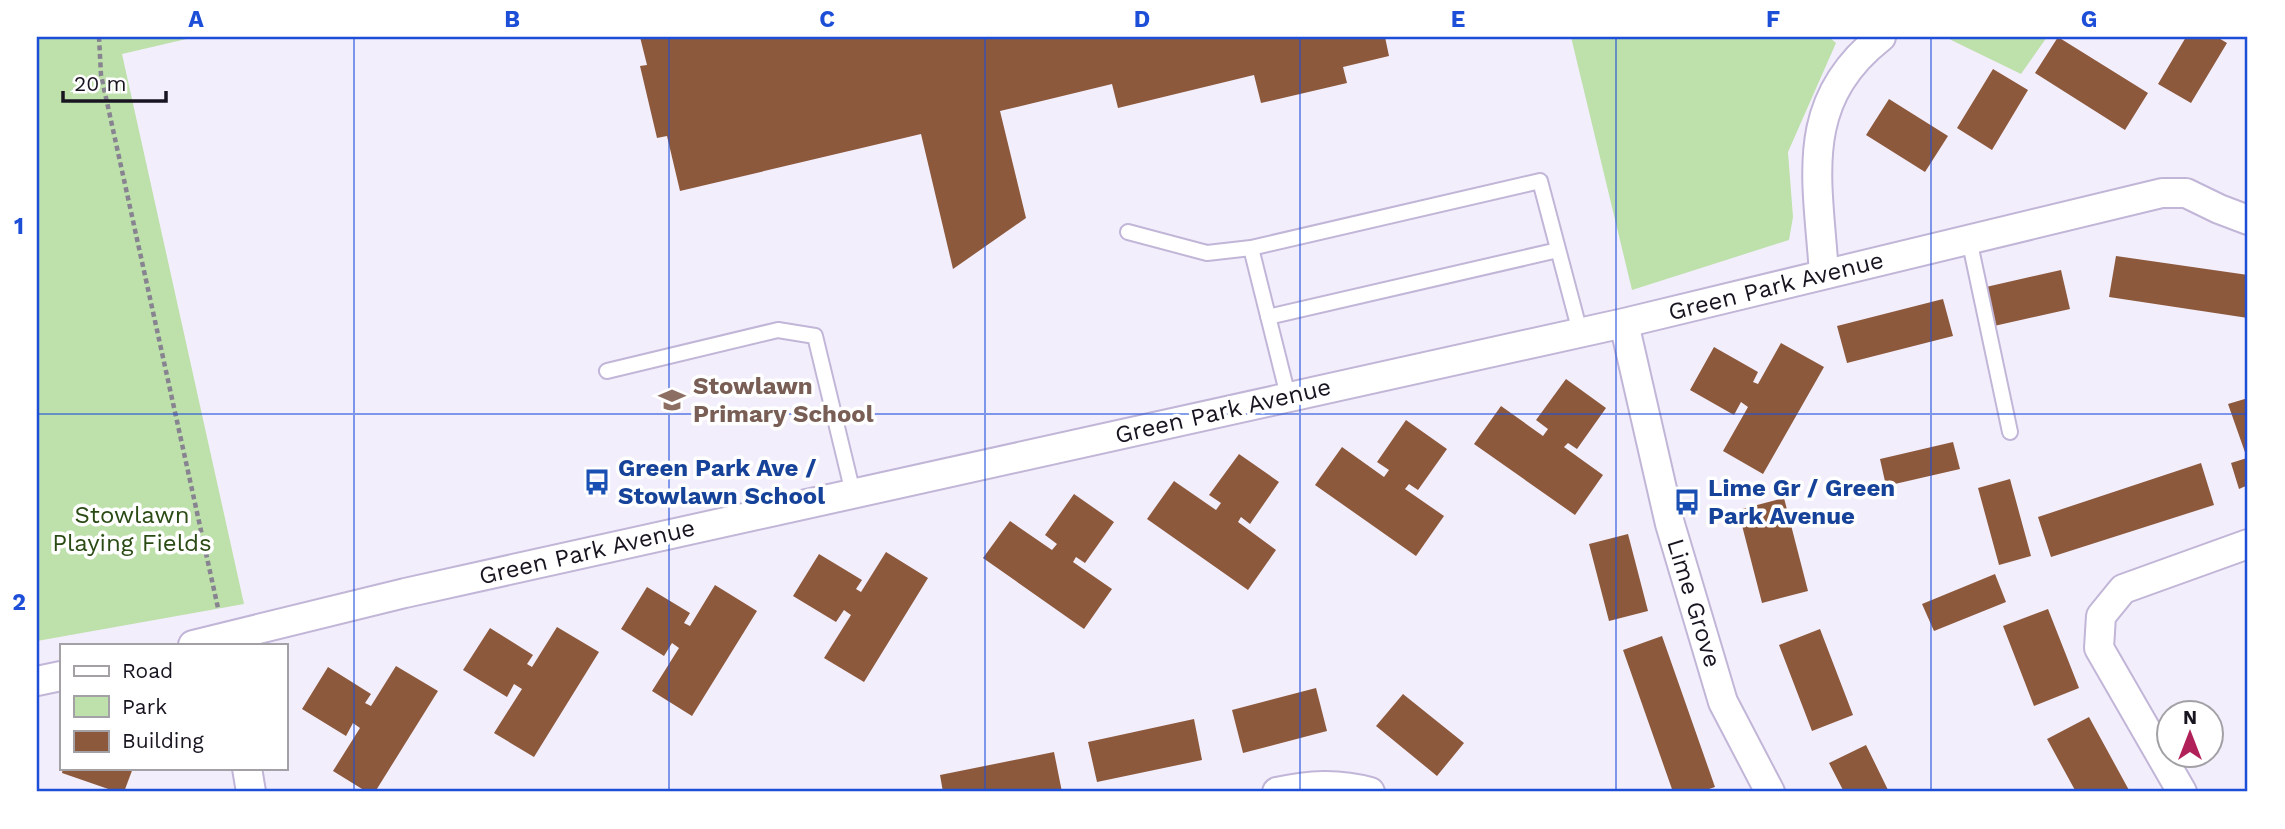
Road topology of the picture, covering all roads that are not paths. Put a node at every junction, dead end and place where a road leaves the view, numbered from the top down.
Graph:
1 (1866, 41) edge
2 (2248, 220) edge
3 (1128, 232) dead end
4 (1969, 239) junction
5 (1251, 248) junction
6 (1558, 250) junction
7 (1824, 274) junction
8 (1268, 317) junction
9 (1625, 323) junction
10 (1580, 332) junction
11 (607, 371) dead end
12 (1288, 396) junction
13 (2010, 432) dead end
14 (853, 493) junction
15 (2248, 544) edge
16 (225, 642) edge
17 (204, 644) edge
18 (60, 676) edge
19 (37, 681) edge
20 (247, 770) edge
21 (251, 792) edge
22 (1277, 792) edge
23 (1370, 792) edge
24 (1770, 792) edge
25 (2182, 792) edge

1 - 7 street
2 - 4 street, Green Park Avenue
3 - 5 lane
4 - 7 street, Green Park Avenue
4 - 13 lane
5 - 6 lane
5 - 8 lane
6 - 8 lane
6 - 10 lane
7 - 9 street, Green Park Avenue
8 - 12 lane
9 - 10 street, Green Park Avenue
9 - 24 street, Lime Grove
10 - 12 street, Green Park Avenue
11 - 14 lane
12 - 14 street, Green Park Avenue
14 - 16 street, Green Park Avenue
15 - 25 street
16 - 17 street, Green Park Avenue
18 - 19 street
20 - 21 street
22 - 23 street

